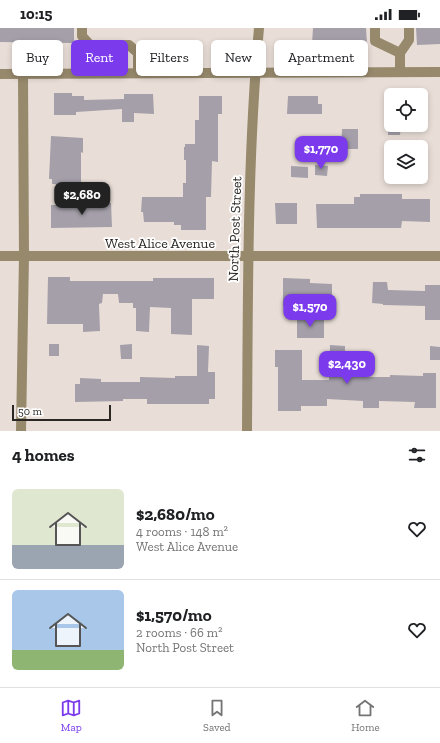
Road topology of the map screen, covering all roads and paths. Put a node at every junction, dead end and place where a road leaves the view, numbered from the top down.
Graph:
1 (82, 28) edge
2 (259, 28) edge
3 (375, 28) edge
4 (409, 28) edge
5 (258, 40) edge
6 (136, 51) edge
7 (400, 53) junction
8 (266, 72) edge
9 (400, 72) junction
10 (440, 72) edge
11 (136, 73) edge
12 (0, 74) edge
13 (12, 74) edge
14 (63, 74) edge
15 (23, 76) edge
16 (255, 76) edge
17 (0, 256) edge
18 (24, 256) junction
19 (248, 256) junction
20 (440, 256) edge
21 (21, 431) edge
22 (247, 431) edge

1 - 6 street
2 - 5 street, North Post Street
3 - 7 street
4 - 7 street
7 - 9 street
8 - 9 street
9 - 10 street
11 - 14 street
12 - 13 street
15 - 18 street
16 - 19 street, North Post Street
17 - 18 street, West Alice Avenue
18 - 19 street, West Alice Avenue
18 - 21 street
19 - 20 street, West Alice Avenue
19 - 22 street, North Post Street

